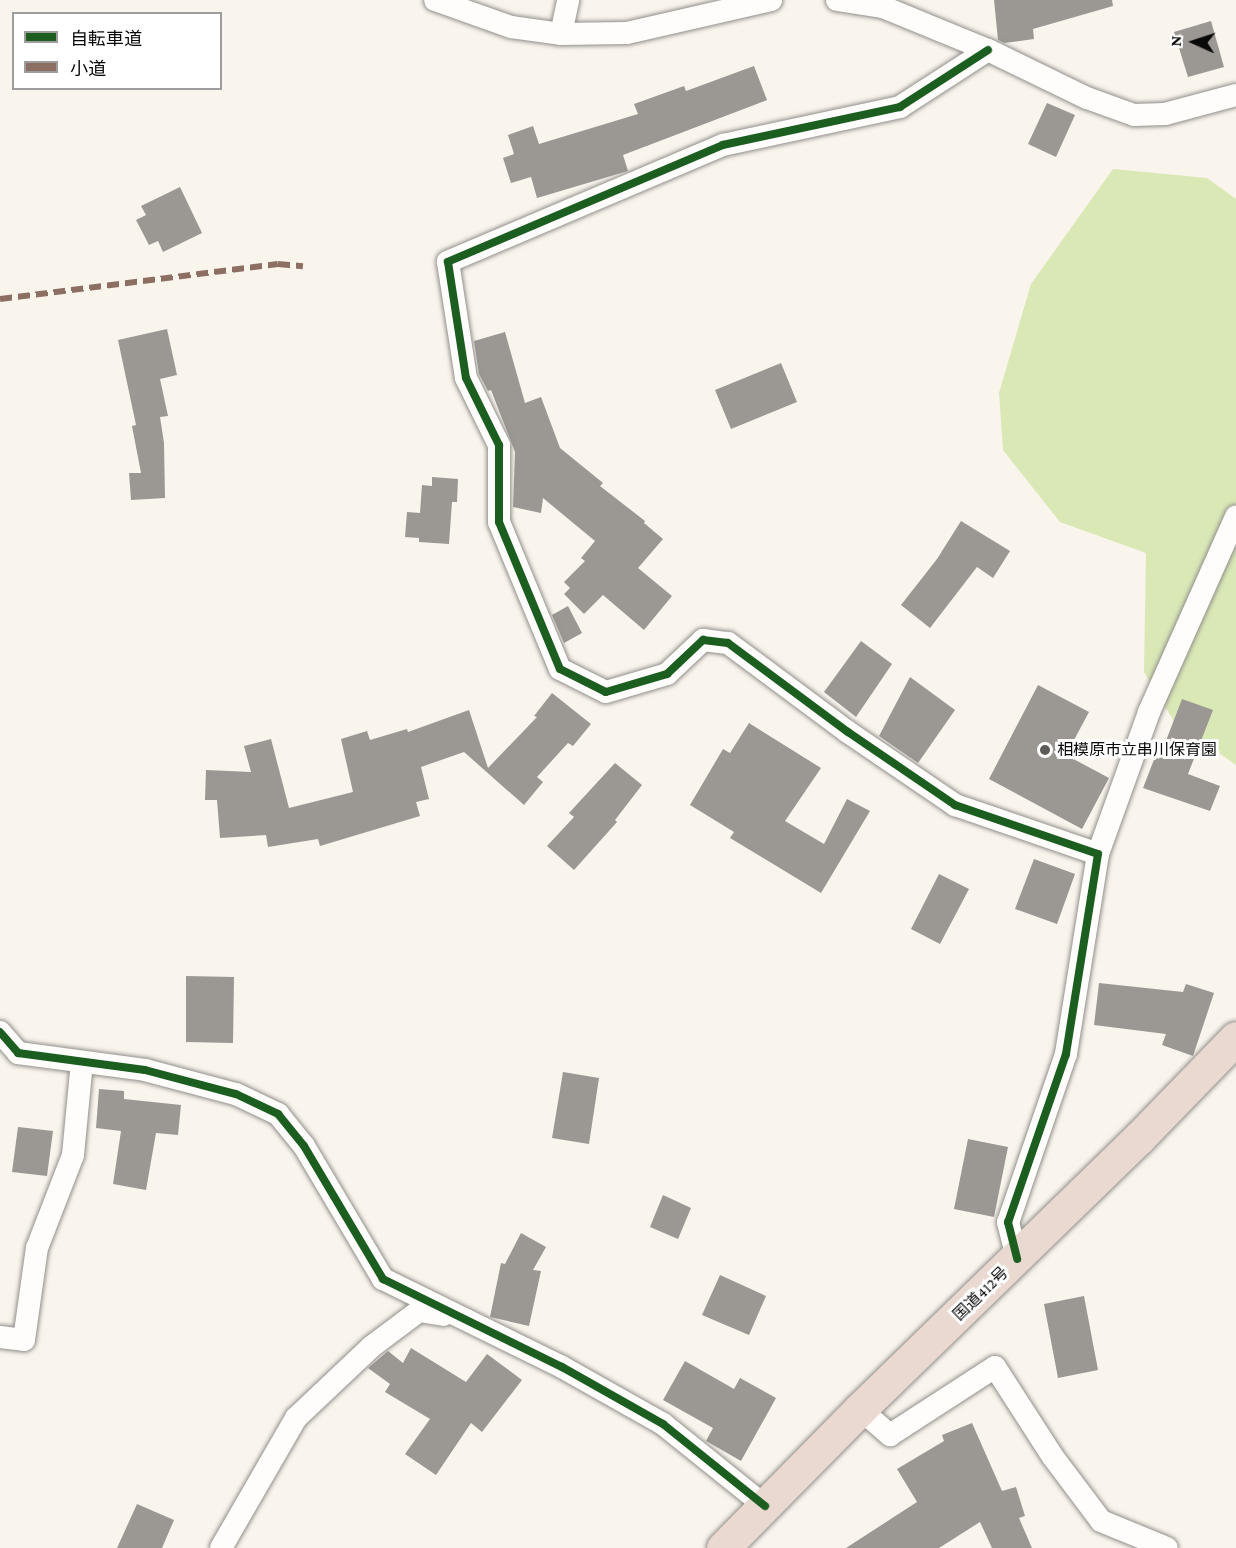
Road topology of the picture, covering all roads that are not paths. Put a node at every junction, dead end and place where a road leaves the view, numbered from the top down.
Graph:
1 (435, 0) edge
2 (568, 0) edge
3 (771, 0) edge
4 (837, 0) edge
5 (561, 34) junction
6 (988, 50) junction
7 (1236, 95) edge
8 (1236, 517) edge
9 (1098, 854) junction
10 (0, 1032) edge
11 (1236, 1038) edge
12 (82, 1062) junction
13 (1017, 1259) junction
14 (460, 1318) junction
15 (0, 1337) edge
16 (860, 1409) junction
17 (765, 1506) junction
18 (221, 1548) edge
19 (723, 1548) edge
20 (1167, 1548) edge

1 - 5 street
2 - 5 street
3 - 5 street
4 - 6 street
6 - 7 street
6 - 9 street
8 - 9 street
9 - 13 street
10 - 12 street
11 - 13 highway, 国道412号
12 - 14 street
12 - 15 street
13 - 16 highway, 国道412号
14 - 17 street
14 - 18 street
16 - 17 highway, 国道412号
16 - 20 street
17 - 19 highway, 国道412号

